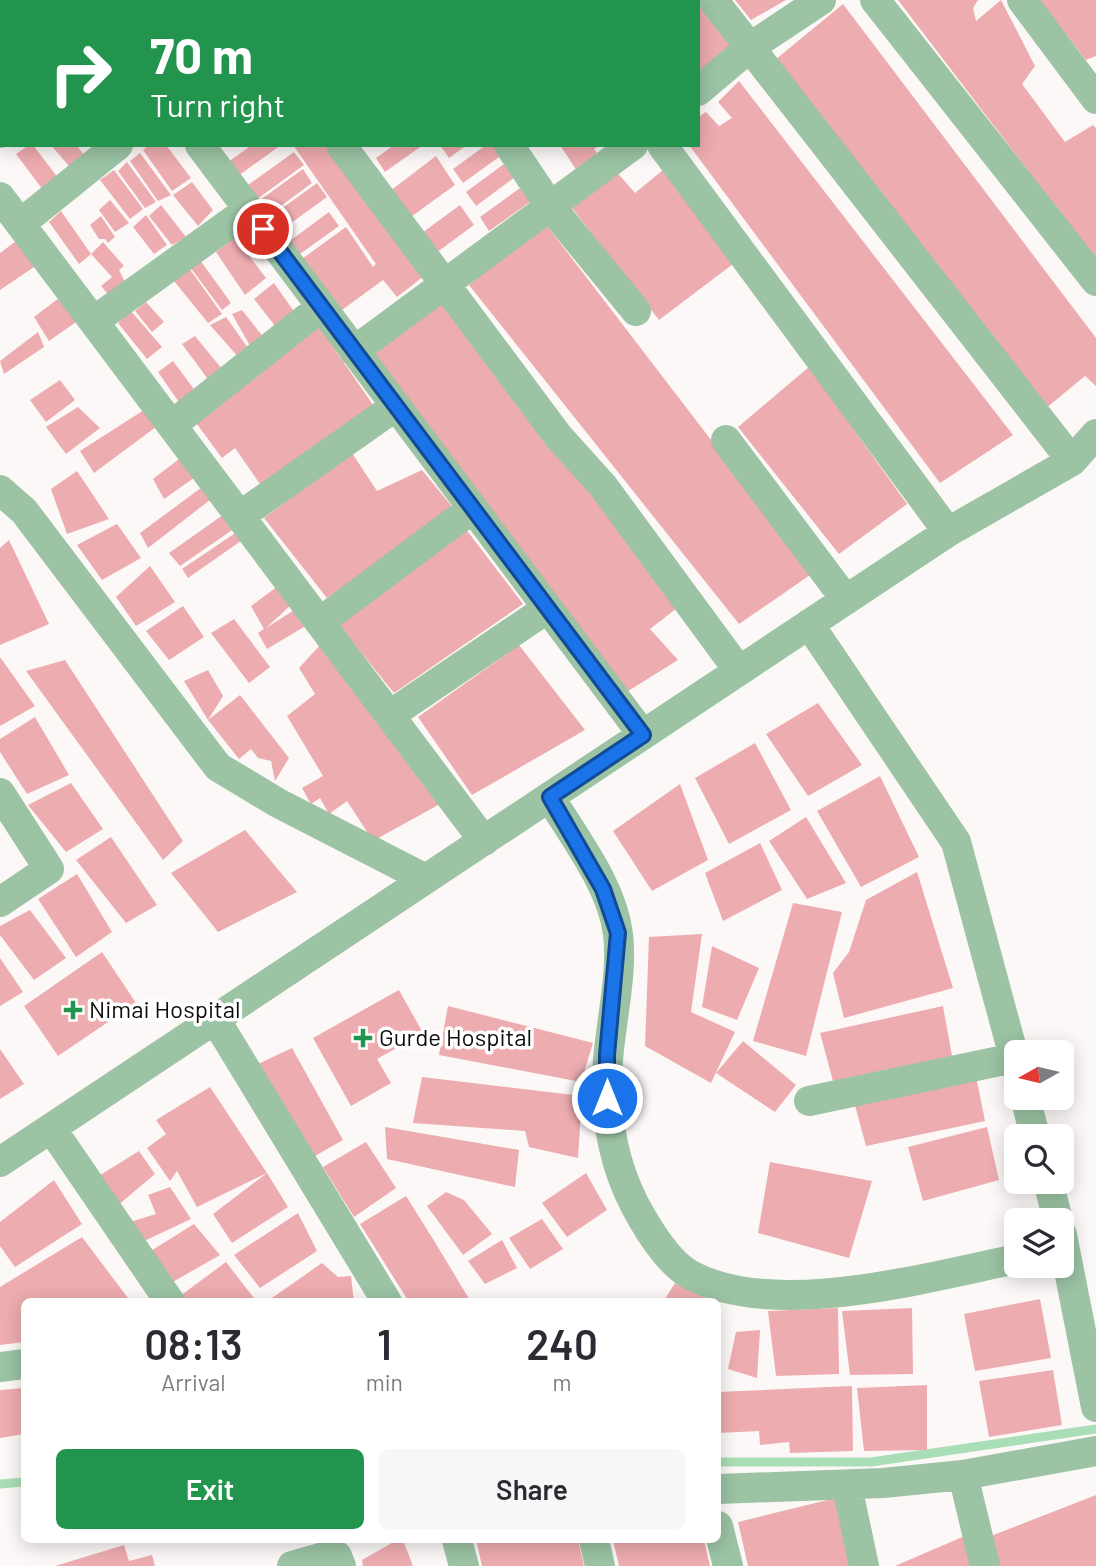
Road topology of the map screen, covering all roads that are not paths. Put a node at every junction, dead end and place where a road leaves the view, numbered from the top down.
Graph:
1 (713, 0) edge
2 (821, 0) edge
3 (875, 0) edge
4 (1022, 0) edge
5 (749, 48) junction
6 (700, 89) edge
7 (1096, 99) edge
8 (116, 147) edge
9 (202, 147) edge
10 (343, 147) edge
11 (510, 147) edge
12 (630, 147) edge
13 (663, 147) edge
14 (0, 197) edge
15 (550, 206) junction
16 (248, 209) junction
17 (20, 224) junction
18 (1096, 281) edge
19 (446, 283) junction
20 (321, 307) junction
21 (636, 311) dead end
22 (94, 321) junction
23 (354, 351) junction
24 (396, 406) junction
25 (172, 425) junction
26 (1096, 434) edge
27 (726, 440) dead end
28 (1073, 461) junction
29 (0, 490) edge
30 (473, 508) junction
31 (240, 516) junction
32 (948, 533) junction
33 (846, 600) junction
34 (548, 608) junction
35 (320, 622) junction
36 (810, 624) junction
37 (739, 671) junction
38 (390, 715) junction
39 (643, 735) junction
40 (0, 793) edge
41 (550, 797) junction
42 (484, 841) junction
43 (426, 879) junction
44 (0, 902) edge
45 (215, 1019) junction
46 (1009, 1040) edge
47 (1004, 1065) edge
48 (809, 1101) dead end
49 (51, 1128) junction
50 (0, 1162) edge
51 (1004, 1262) edge
52 (1071, 1278) edge
53 (167, 1298) edge
54 (385, 1298) edge
55 (21, 1364) edge
56 (0, 1367) edge
57 (1096, 1407) edge
58 (1096, 1451) edge
59 (963, 1475) junction
60 (847, 1486) junction
61 (721, 1489) edge
62 (721, 1539) edge
63 (458, 1543) edge
64 (595, 1543) edge
65 (292, 1566) edge
66 (341, 1566) edge
67 (464, 1566) edge
68 (600, 1566) edge
69 (727, 1566) edge
70 (864, 1566) edge
71 (985, 1566) edge

1 - 5 street
2 - 5 street
3 - 18 street
4 - 7 street
5 - 6 street
5 - 28 street
8 - 17 street
9 - 16 street
10 - 19 street
11 - 15 street
12 - 15 street
13 - 32 street
14 - 17 street
15 - 19 street
15 - 21 street
16 - 20 street
16 - 22 street
17 - 22 street
19 - 23 street
19 - 37 street
20 - 23 street
20 - 25 street
22 - 25 street
23 - 24 street
24 - 30 street
24 - 31 street
25 - 31 street
26 - 28 street
27 - 33 street
28 - 32 street
29 - 43 street
30 - 34 street
30 - 35 street
31 - 35 street
32 - 33 street
33 - 36 street
34 - 38 street
34 - 39 street
35 - 38 street
36 - 37 street
36 - 46 street
37 - 39 street
38 - 42 street
39 - 41 street
40 - 44 street
41 - 42 street
41 - 51 street
42 - 43 street
43 - 45 street
45 - 49 street
45 - 54 street
47 - 48 street
49 - 50 street
49 - 53 street
52 - 57 street
55 - 56 street
58 - 59 street
59 - 60 street
59 - 71 street
60 - 61 street
60 - 70 street
62 - 69 street
63 - 67 street
64 - 68 street
65 - 66 street

